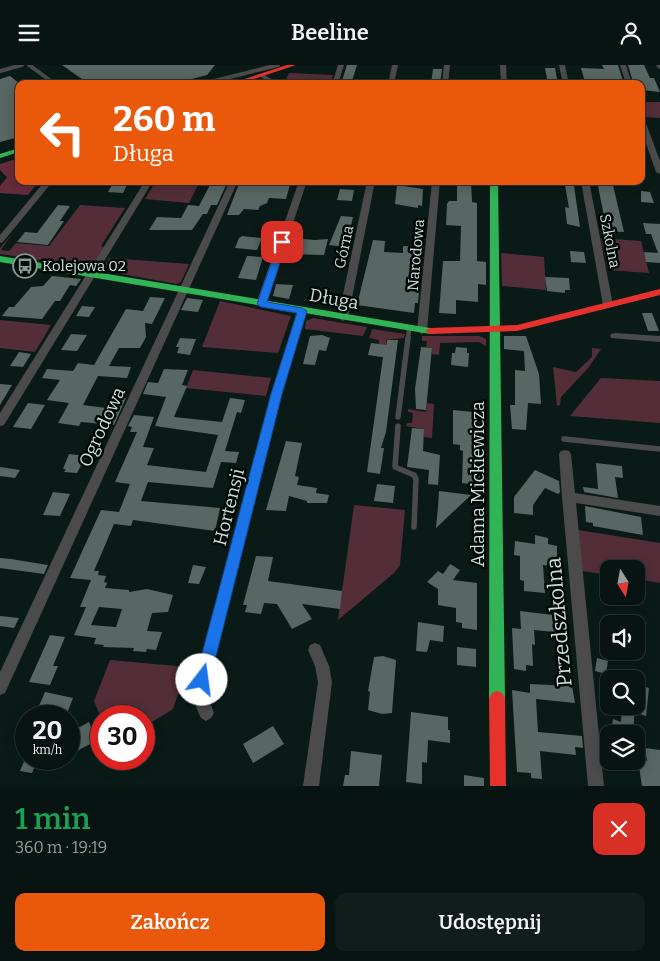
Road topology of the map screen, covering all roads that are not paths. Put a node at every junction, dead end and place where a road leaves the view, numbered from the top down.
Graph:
1 (22, 65) edge
2 (29, 65) edge
3 (278, 65) edge
4 (293, 65) edge
5 (341, 65) edge
6 (395, 65) edge
7 (447, 65) edge
8 (503, 65) edge
9 (562, 65) edge
10 (623, 65) edge
11 (0, 71) edge
12 (261, 75) junction
13 (50, 80) edge
14 (224, 80) edge
15 (245, 80) edge
16 (269, 80) edge
17 (336, 80) edge
18 (392, 80) edge
19 (445, 80) edge
20 (504, 80) edge
21 (565, 80) edge
22 (628, 80) edge
23 (645, 129) edge
24 (15, 151) edge
25 (0, 156) edge
26 (660, 171) edge
27 (45, 185) edge
28 (146, 185) edge
29 (232, 185) edge
30 (302, 185) edge
31 (370, 185) edge
32 (436, 185) edge
33 (494, 185) edge
34 (586, 185) edge
35 (0, 240) edge
36 (0, 259) edge
37 (92, 273) junction
38 (184, 289) junction
39 (660, 292) edge
40 (261, 304) junction
41 (608, 305) junction
42 (302, 311) junction
43 (343, 318) junction
44 (409, 329) junction
45 (496, 330) junction
46 (422, 331) junction
47 (615, 337) dead end
48 (660, 339) edge
49 (398, 417) dead end
50 (0, 422) edge
51 (398, 426) dead end
52 (564, 439) dead end
53 (660, 449) edge
54 (565, 454) dead end
55 (568, 497) junction
56 (660, 511) edge
57 (414, 527) dead end
58 (315, 650) dead end
59 (0, 688) edge
60 (206, 713) dead end
61 (311, 786) edge
62 (498, 786) edge
63 (596, 786) edge

1 - 11 lane
2 - 13 lane
3 - 14 lane
4 - 12 street
5 - 17 street
6 - 18 street
7 - 19 street
8 - 20 street
9 - 21 street
10 - 22 street
12 - 15 street
12 - 16 street
23 - 26 street
24 - 25 street
27 - 35 street
28 - 37 street
29 - 38 street, Ogrodowa
30 - 40 street
31 - 43 street, Górna
32 - 46 street, Narodowa
33 - 45 street, Adama Mickiewicza
34 - 41 street, Szkolna
36 - 37 street, Długa
37 - 38 street, Długa
37 - 50 street
38 - 40 street, Długa
38 - 59 street, Ogrodowa
39 - 41 street, Długa
40 - 42 street, Długa
41 - 45 street, Długa
42 - 43 street, Długa
42 - 60 street, Hortensji
43 - 44 street, Długa
44 - 46 street, Długa
44 - 49 lane
45 - 46 street, Długa
45 - 62 street, Adama Mickiewicza
47 - 48 street
51 - 57 lane
52 - 53 lane
54 - 55 street, Przedszkolna
55 - 56 street
55 - 63 street, Przedszkolna
58 - 61 street

